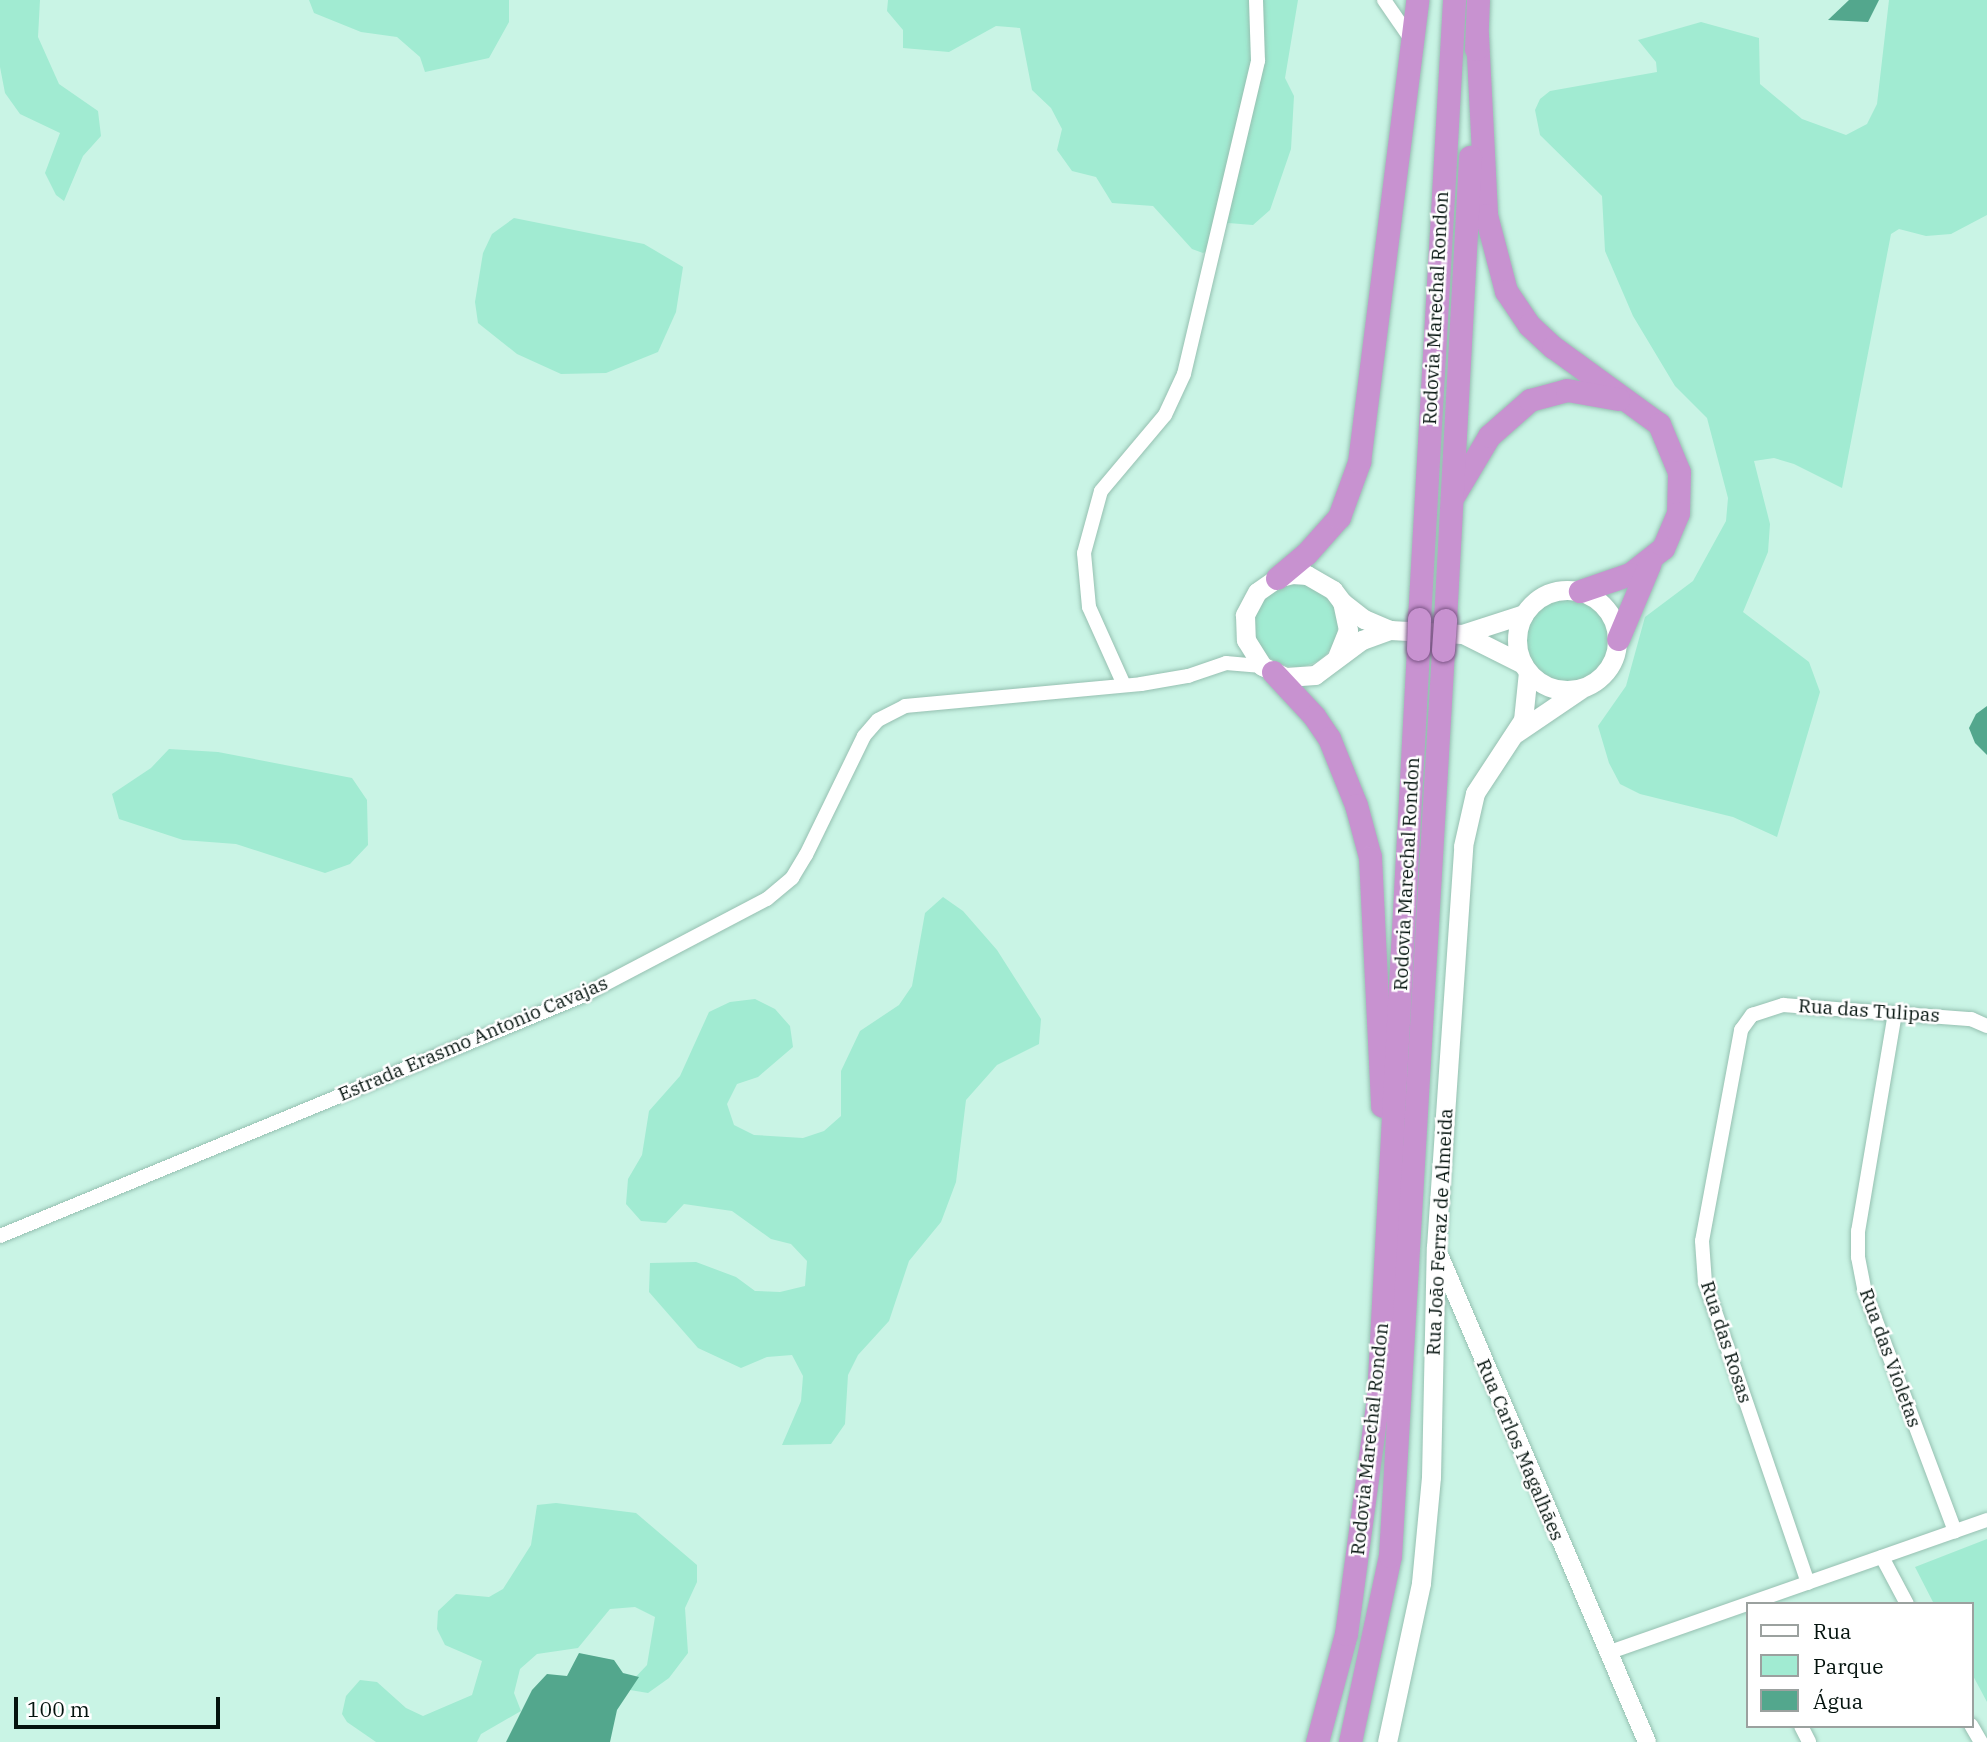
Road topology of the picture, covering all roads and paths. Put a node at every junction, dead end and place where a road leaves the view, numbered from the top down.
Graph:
1 (1256, 0) edge
2 (1384, 0) edge
3 (1392, 0) edge
4 (1400, 0) edge
5 (1417, 0) edge
6 (1454, 0) edge
7 (1478, 0) edge
8 (1477, 35) junction
9 (1413, 43) junction
10 (1639, 405) junction
11 (1449, 507) junction
12 (1651, 560) junction
13 (1277, 578) junction
14 (1580, 591) junction
15 (1342, 602) junction
16 (1524, 614) junction
17 (1453, 627) junction
18 (1391, 630) junction
19 (1246, 639) junction
20 (1618, 639) junction
21 (1337, 657) junction
22 (1226, 663) junction
23 (1525, 668) junction
24 (1268, 669) junction
25 (1124, 685) junction
26 (1582, 688) junction
27 (1515, 733) junction
28 (1895, 1013) junction
29 (1752, 1015) joint
30 (1987, 1026) edge
31 (1391, 1203) junction
32 (0, 1236) edge
33 (1436, 1247) junction
34 (1987, 1520) edge
35 (1955, 1531) junction
36 (1882, 1557) junction
37 (1808, 1583) junction
38 (1766, 1602) edge
39 (1906, 1602) edge
40 (1744, 1612) edge
41 (1607, 1653) junction
42 (1317, 1742) edge
43 (1350, 1742) edge
44 (1387, 1742) edge
45 (1647, 1742) edge

1 - 25 street
2 - 9 street
3 - 4 street
5 - 9 highway
6 - 31 highway, Rodovia Marechal Rondon, bridge
7 - 8 highway, Rodovia Marechal Rondon
8 - 10 highway
8 - 11 highway, Rodovia Marechal Rondon
9 - 13 highway
10 - 11 highway
10 - 12 highway
11 - 17 highway, Rodovia Marechal Rondon
12 - 14 highway
12 - 20 highway
13 - 15 main road
13 - 19 main road
14 - 16 main road
14 - 20 main road
15 - 18 main road
15 - 21 main road
16 - 17 main road
16 - 23 main road
17 - 18 main road
17 - 23 main road
17 - 43 highway, Rodovia Marechal Rondon, bridge
18 - 21 main road
19 - 22 street
19 - 24 main road
20 - 26 main road
21 - 24 main road
22 - 24 street
22 - 25 street, Estrada Erasmo Antonio Cavajas
23 - 26 main road
23 - 27 main road, Rua João Ferraz de Almeida
24 - 31 highway
25 - 32 street, Estrada Erasmo Antonio Cavajas
26 - 27 main road, Rua João Ferraz de Almeida
27 - 33 main road, Rua João Ferraz de Almeida
28 - 29 street, Rua das Tulipas
28 - 30 street, Rua das Tulipas
28 - 35 street, Rua das Violetas
29 - 37 street, Rua das Rosas
31 - 42 highway, Rodovia Marechal Rondon
33 - 41 street, Rua Carlos Magalhães
33 - 44 main road, Rua João Ferraz de Almeida
34 - 35 street
35 - 36 street
36 - 37 street
36 - 39 street
37 - 38 street
40 - 41 street
41 - 45 street, Rua Carlos Magalhães

